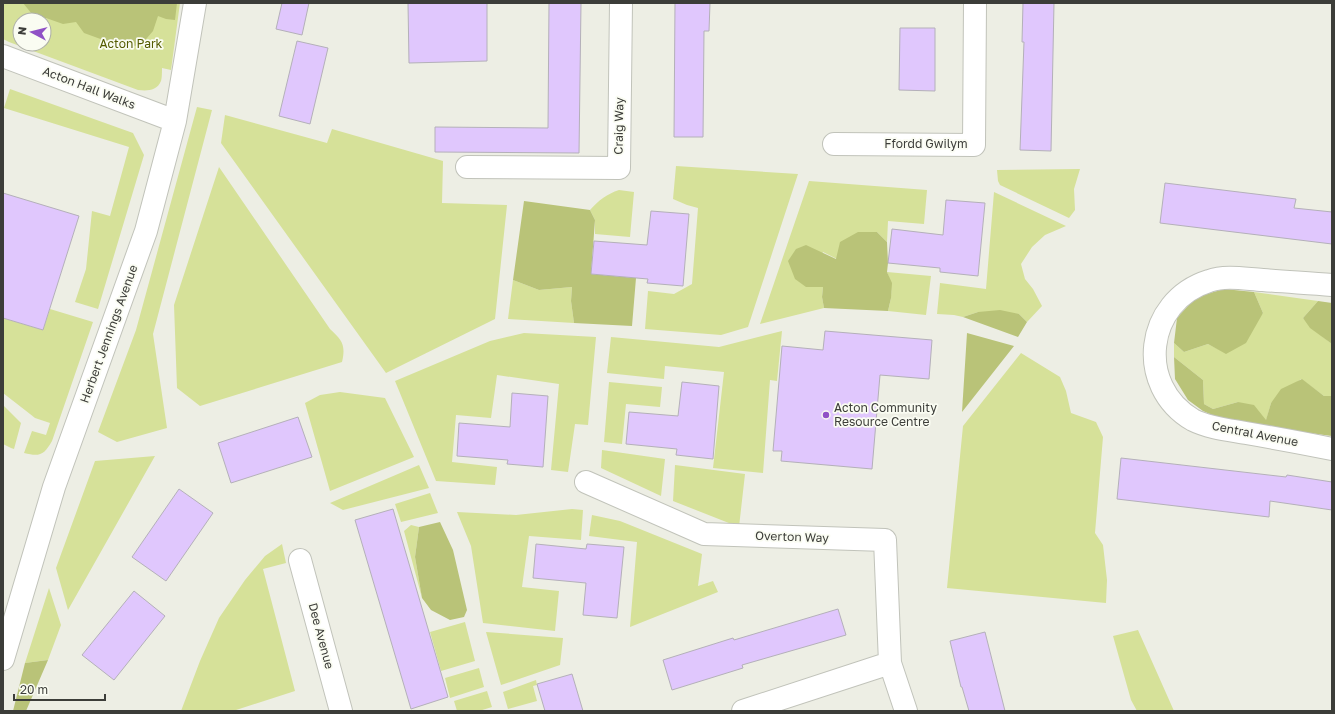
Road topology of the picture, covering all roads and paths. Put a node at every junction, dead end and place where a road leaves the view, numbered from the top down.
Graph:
1 (195, 3) edge
2 (621, 3) edge
3 (975, 3) edge
4 (3, 56) edge
5 (175, 121) junction
6 (834, 144) dead end
7 (467, 167) dead end
8 (1332, 285) edge
9 (1332, 449) edge
10 (586, 482) dead end
11 (300, 560) dead end
12 (3, 659) edge
13 (890, 663) junction
14 (341, 711) edge
15 (743, 711) edge
16 (906, 711) edge

1 - 5 street, Herbert Jennings Avenue
2 - 7 street, Craig Way
3 - 6 street, Ffordd Gwilym
4 - 5 street, Acton Hall Walks
5 - 12 street, Herbert Jennings Avenue
8 - 9 street, Central Avenue
10 - 13 street, Overton Way
11 - 14 street, Dee Avenue
13 - 15 street
13 - 16 street, Overton Way

